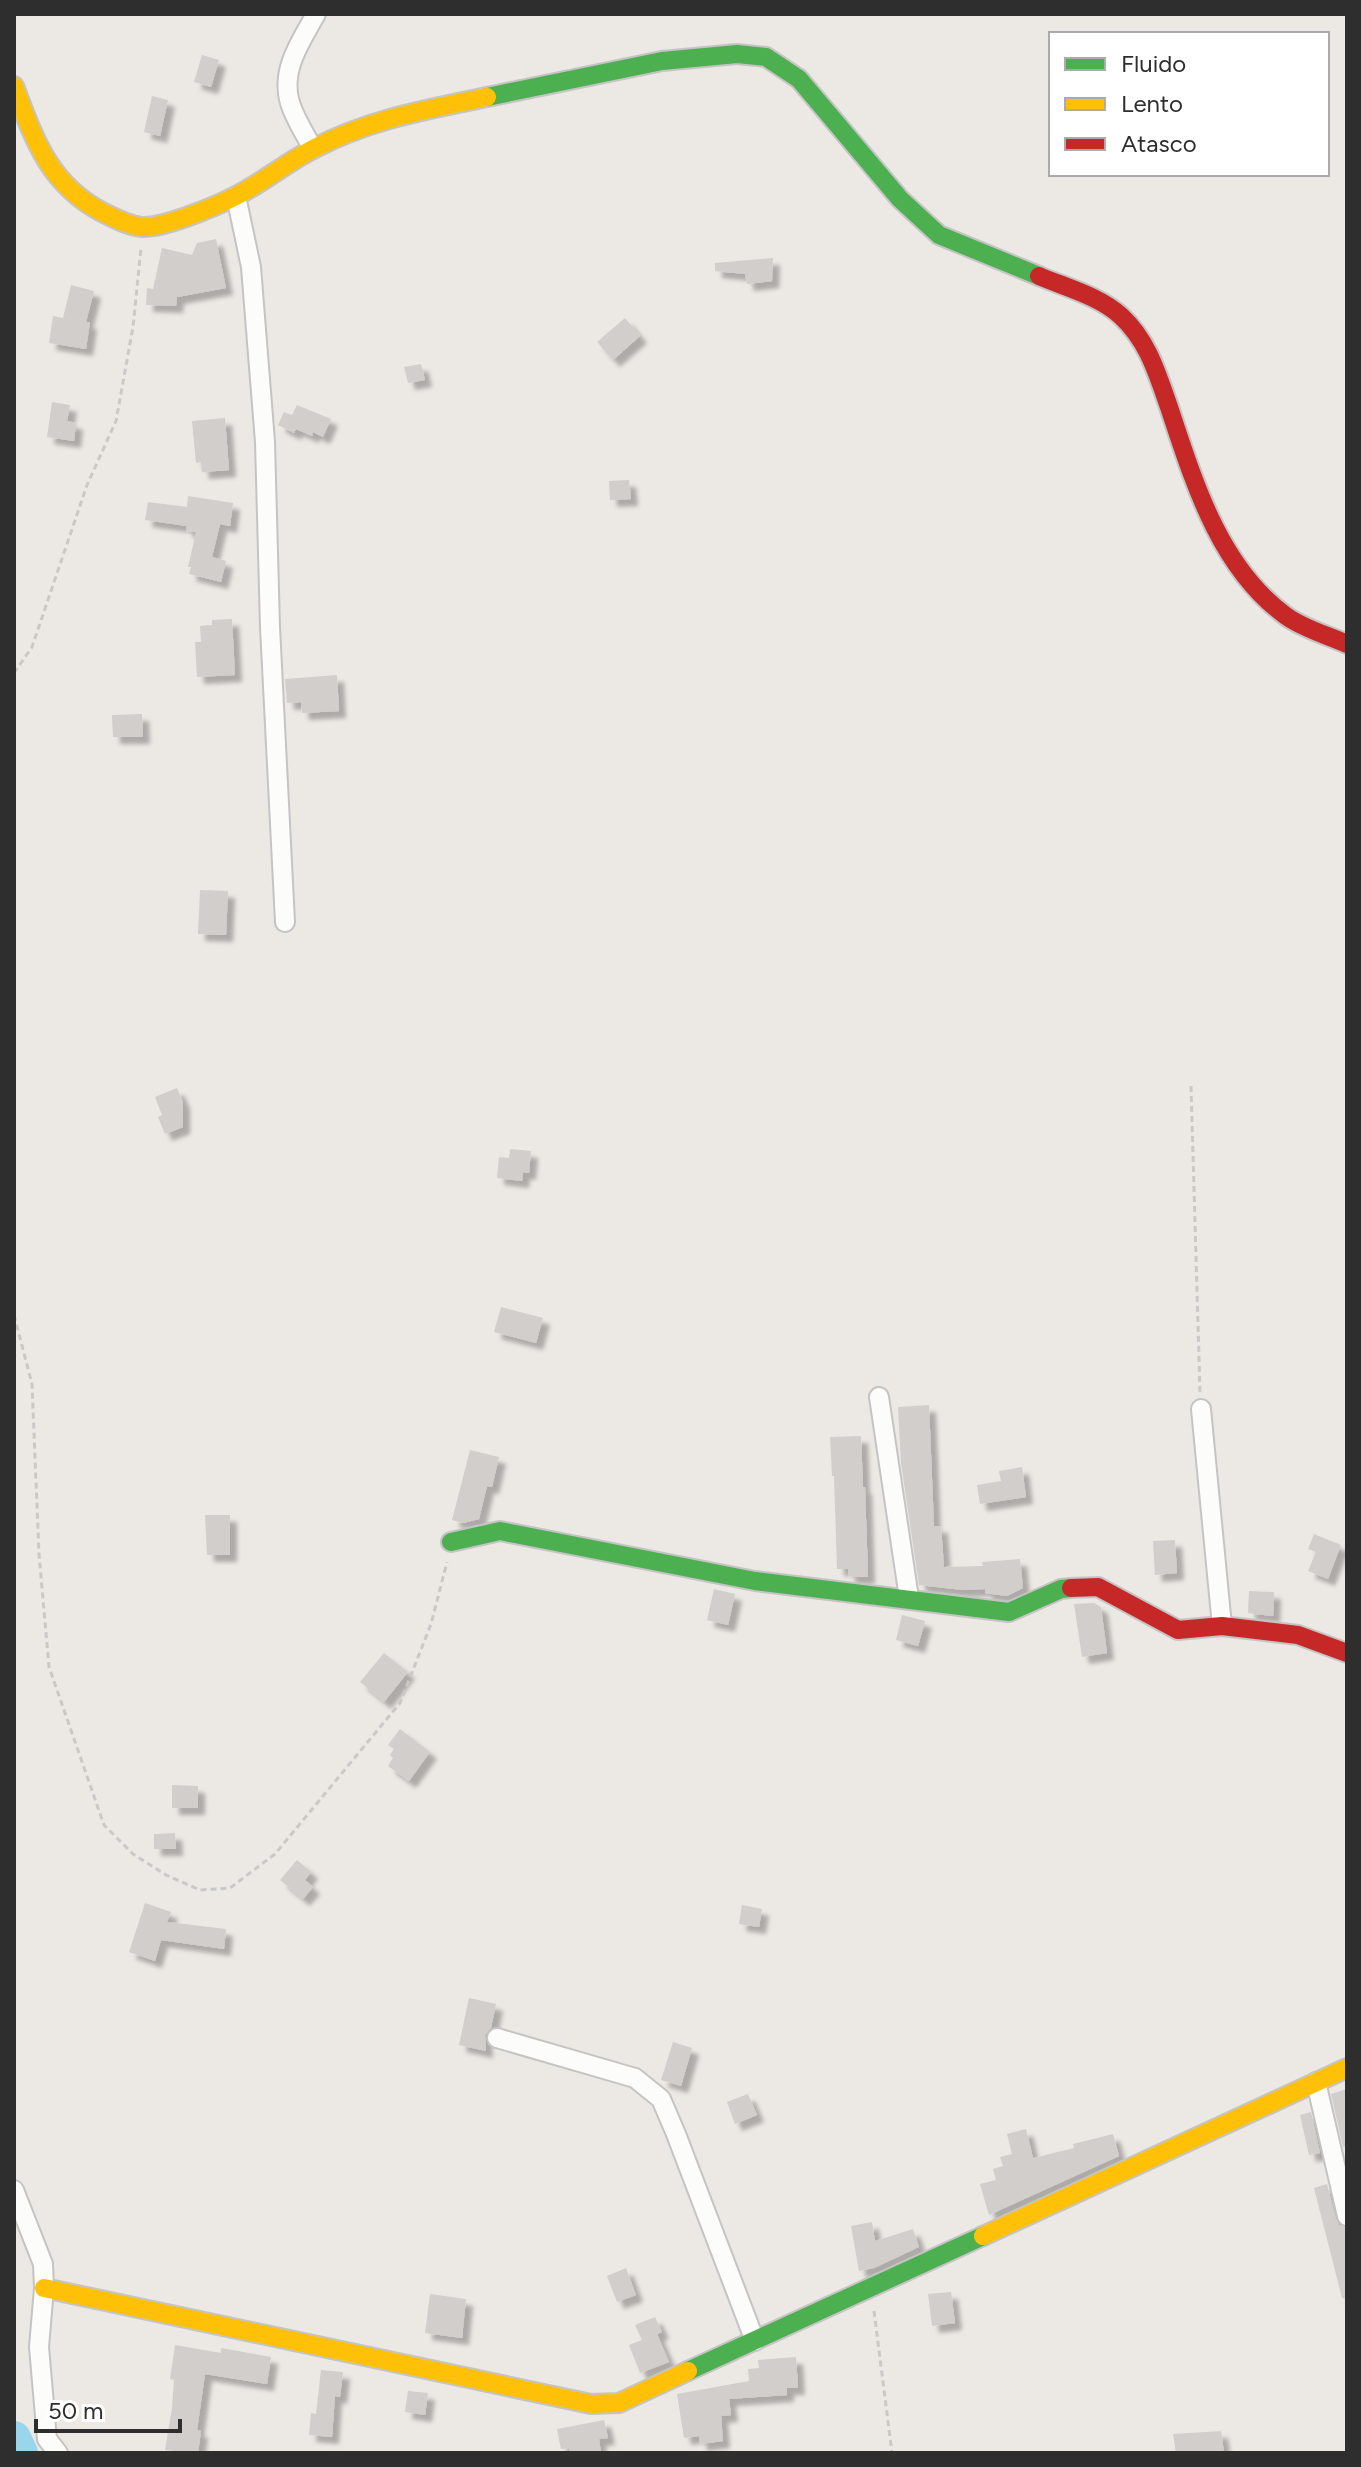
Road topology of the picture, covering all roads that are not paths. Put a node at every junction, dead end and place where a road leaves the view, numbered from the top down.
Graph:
1 (316, 14) edge
2 (14, 86) edge
3 (313, 149) junction
4 (236, 196) junction
5 (1347, 644) edge
6 (285, 922) dead end
7 (879, 1397) dead end
8 (1201, 1409) road end
9 (451, 1542) road end
10 (909, 1598) junction
11 (1222, 1626) junction
12 (1347, 1653) edge
13 (497, 2038) dead end
14 (1347, 2068) edge
15 (1316, 2082) junction
16 (14, 2190) edge
17 (1347, 2216) edge
18 (44, 2288) junction
19 (755, 2341) junction
20 (58, 2453) edge

1 - 3 street
2 - 4 street
3 - 4 street
3 - 5 street
4 - 6 street
7 - 10 street
8 - 11 street
9 - 10 street
10 - 11 street
11 - 12 street
13 - 19 street
14 - 15 street
15 - 17 street
15 - 19 street
16 - 18 street
18 - 19 street
18 - 20 street

